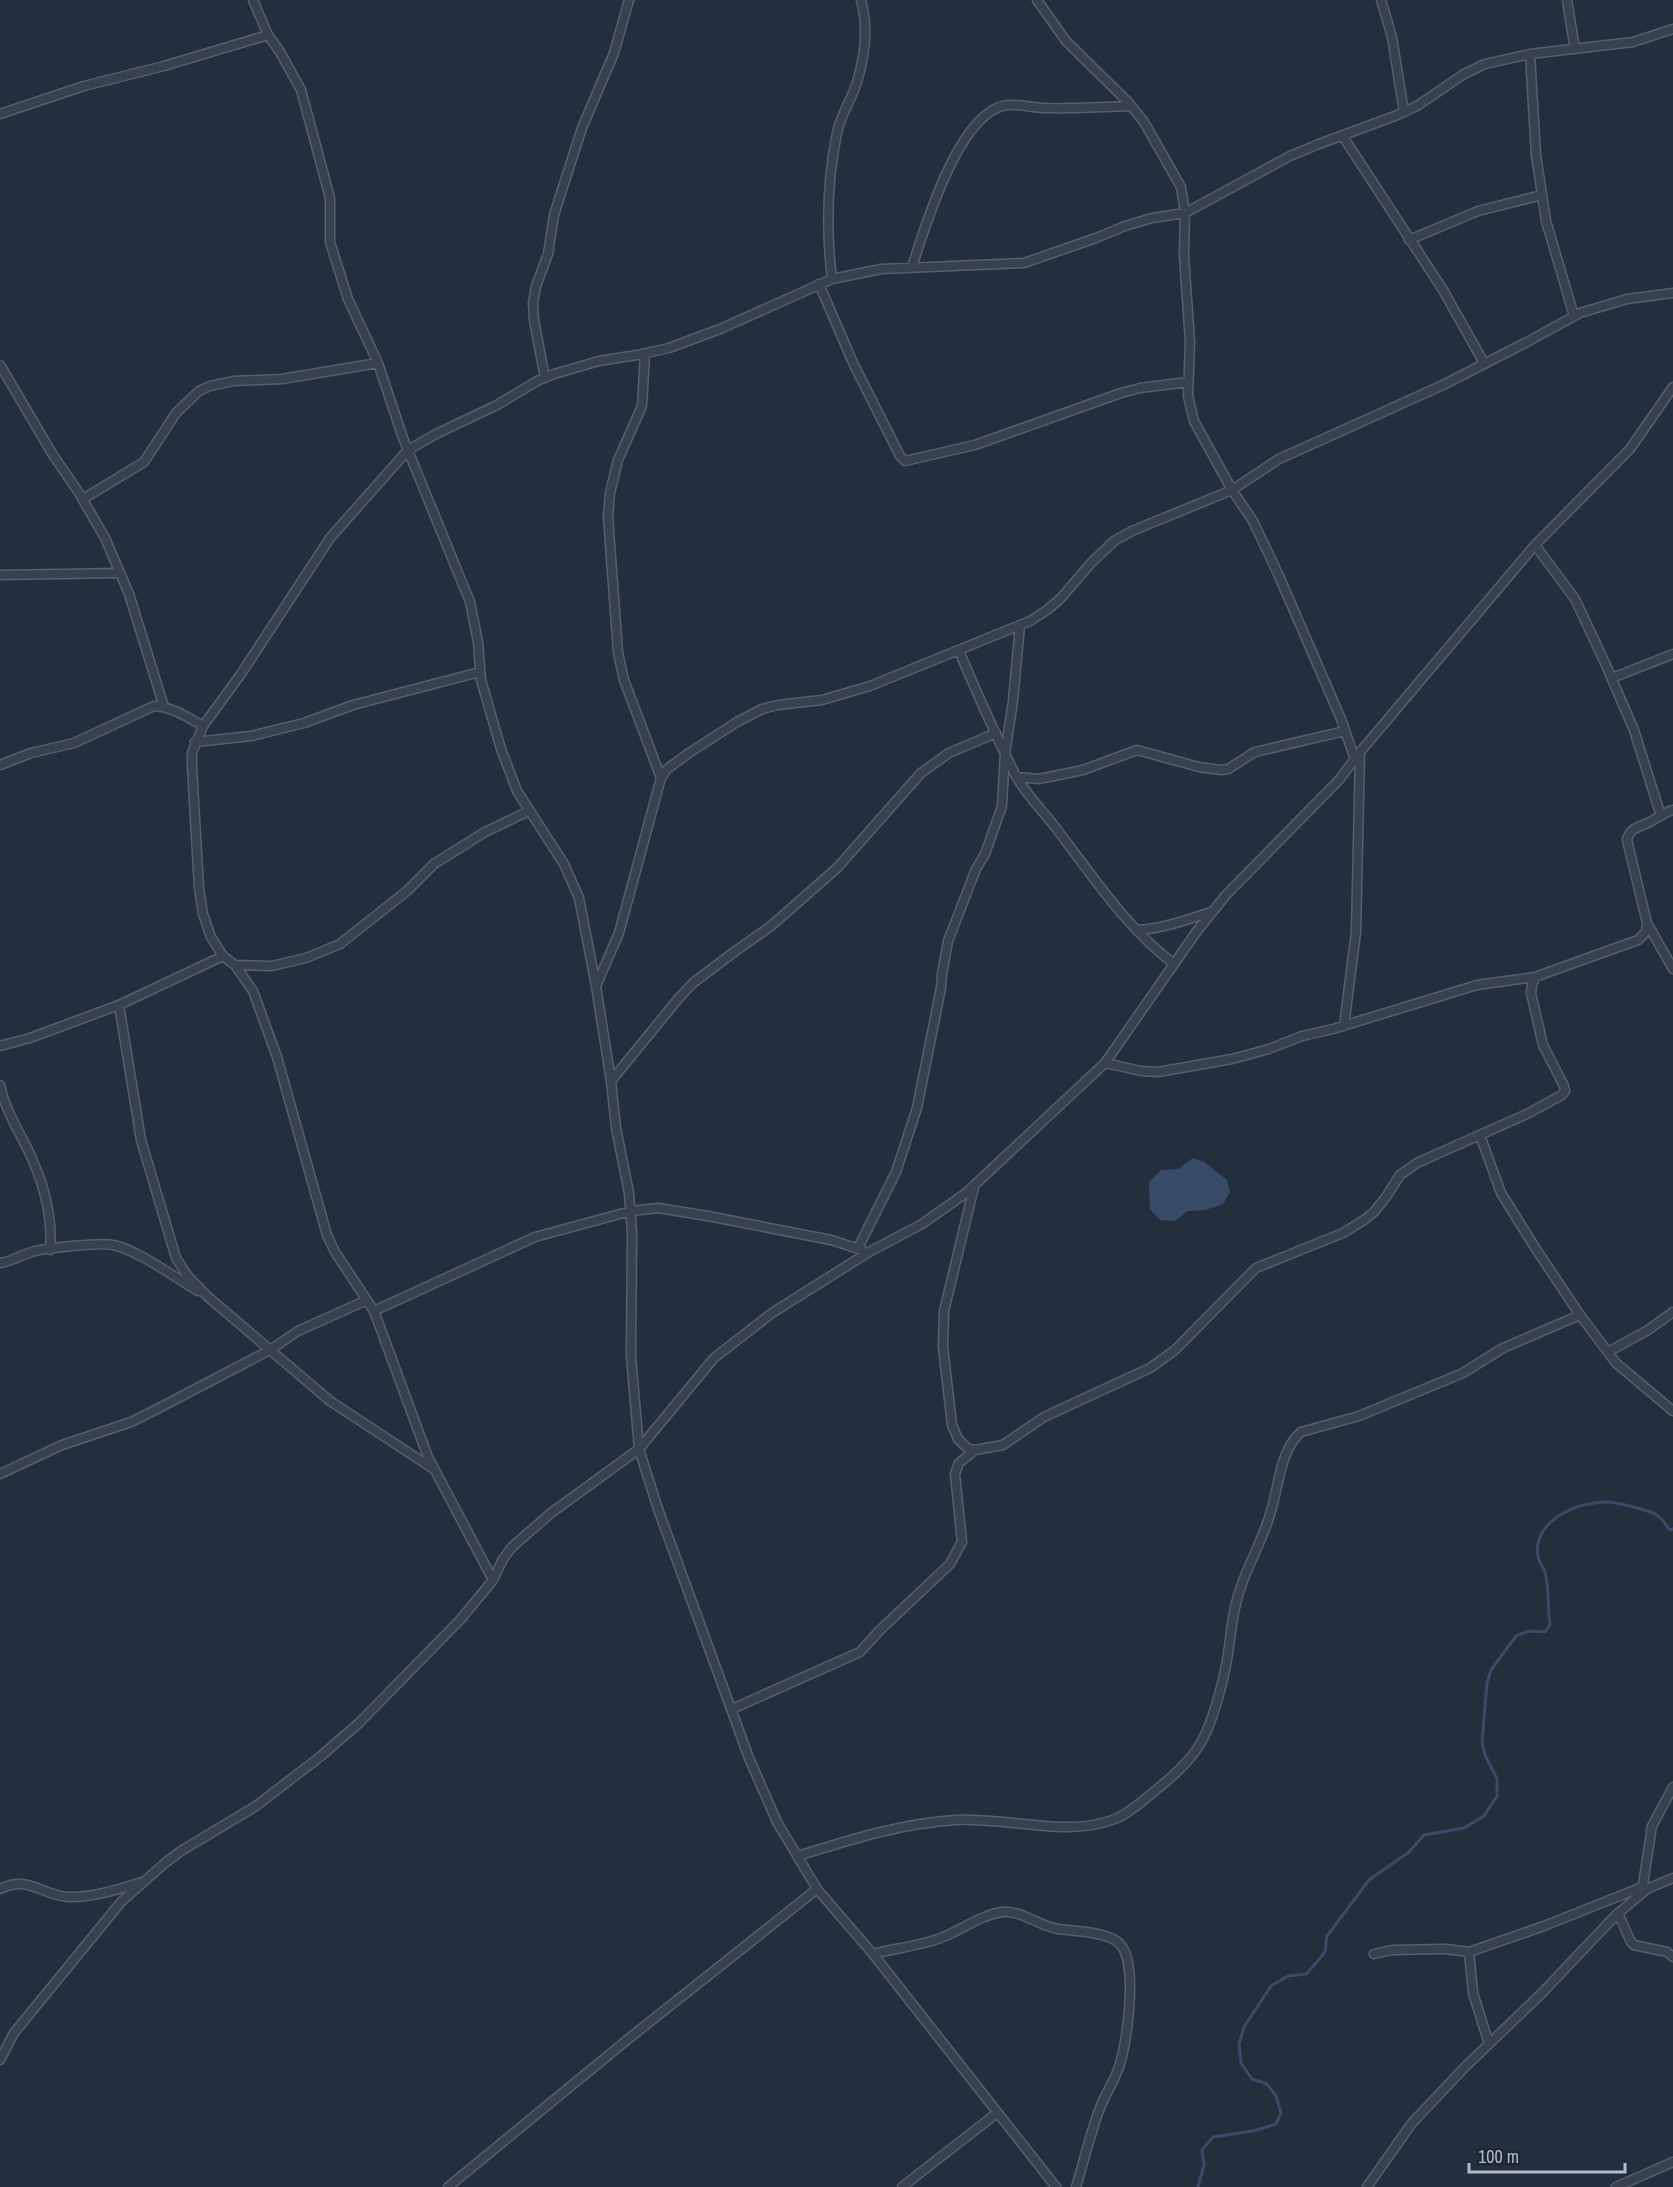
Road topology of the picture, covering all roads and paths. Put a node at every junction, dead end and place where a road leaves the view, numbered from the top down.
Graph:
1 (253, 0) edge
2 (629, 0) edge
3 (861, 0) edge
4 (1037, 0) edge
5 (1381, 0) edge
6 (1567, 0) edge
7 (1673, 29) edge
8 (268, 35) junction
9 (1575, 50) junction
10 (1530, 54) junction
11 (1131, 106) junction
12 (1404, 112) junction
13 (0, 114) edge
14 (1342, 135) junction
15 (1542, 195) junction
16 (1185, 213) junction
17 (1409, 240) junction
18 (912, 267) junction
19 (832, 279) junction
20 (819, 284) junction
21 (1673, 294) edge
22 (1574, 316) junction
23 (645, 354) junction
24 (378, 363) junction
25 (1484, 363) junction
26 (0, 364) edge
27 (545, 378) junction
28 (1188, 382) junction
29 (1673, 387) edge
30 (408, 450) junction
31 (1232, 490) junction
32 (83, 499) junction
33 (1535, 545) junction
34 (120, 573) junction
35 (0, 575) edge
36 (1020, 625) junction
37 (959, 651) junction
38 (1673, 654) edge
39 (480, 672) junction
40 (1612, 678) junction
41 (164, 706) junction
42 (203, 726) junction
43 (1345, 731) junction
44 (996, 733) junction
45 (195, 742) junction
46 (1005, 753) junction
47 (1358, 755) junction
48 (0, 765) edge
49 (1017, 777) junction
50 (661, 778) junction
51 (1673, 810) edge
52 (529, 811) junction
53 (1660, 813) junction
54 (1213, 912) junction
55 (1647, 923) junction
56 (1136, 930) junction
57 (223, 956) junction
58 (1174, 964) junction
59 (235, 965) junction
60 (1673, 969) edge
61 (1536, 977) junction
62 (596, 986) junction
63 (119, 1005) junction
64 (1344, 1026) junction
65 (0, 1046) edge
66 (1106, 1063) junction
67 (611, 1081) junction
68 (0, 1085) edge
69 (1480, 1135) junction
70 (974, 1185) junction
71 (631, 1211) junction
72 (858, 1248) junction
73 (50, 1250) junction
74 (868, 1252) junction
75 (0, 1263) edge
76 (207, 1296) junction
77 (367, 1300) junction
78 (374, 1311) junction
79 (1673, 1312) edge
80 (1580, 1315) junction
81 (270, 1350) junction
82 (1608, 1352) junction
83 (1673, 1412) edge
84 (639, 1449) junction
85 (975, 1450) junction
86 (435, 1470) junction
87 (0, 1474) edge
88 (494, 1580) junction
89 (732, 1709) junction
90 (1673, 1787) edge
91 (798, 1856) junction
92 (1673, 1878) edge
93 (144, 1881) junction
94 (0, 1889) edge
95 (817, 1889) junction
96 (1642, 1890) junction
97 (1618, 1913) junction
98 (1469, 1952) junction
99 (873, 1954) junction
100 (1374, 1954) dead end
101 (1673, 1957) edge
102 (1489, 2044) junction
103 (0, 2060) edge
104 (997, 2113) junction
105 (1673, 2162) edge
106 (448, 2187) edge
107 (902, 2187) edge
108 (1056, 2187) edge
109 (1076, 2187) edge
110 (1367, 2187) edge
111 (1616, 2187) edge

1 - 8 street
2 - 27 street
3 - 19 street
4 - 11 street
5 - 12 street
6 - 9 street
7 - 9 street
8 - 13 street
8 - 24 street
9 - 10 street
10 - 12 street
10 - 15 street
11 - 16 street
11 - 18 street
12 - 14 street
14 - 16 street
14 - 17 street
15 - 17 street
15 - 22 street
16 - 18 street
16 - 28 street
17 - 25 street
18 - 19 street
19 - 20 street
20 - 23 street
20 - 28 street
21 - 22 street
22 - 25 street
23 - 27 street
23 - 50 street
24 - 30 street
24 - 32 street
25 - 31 street
26 - 32 street
27 - 30 street
28 - 31 street
29 - 33 street
30 - 39 street
30 - 42 street
31 - 36 street
31 - 43 street
32 - 34 street
33 - 40 street
33 - 47 street
34 - 35 street
34 - 41 street
36 - 37 street
36 - 46 street
37 - 44 street
37 - 50 street
38 - 40 street
39 - 45 street
39 - 52 street
40 - 53 street
41 - 42 street
41 - 48 street
42 - 45 street
43 - 47 street
43 - 49 street
44 - 46 street
44 - 67 street
45 - 57 street
46 - 49 street
46 - 72 street
47 - 54 street
47 - 64 street
49 - 56 street
50 - 62 street
51 - 53 street
52 - 59 street
52 - 62 street
53 - 55 street
54 - 56 street
54 - 58 street
55 - 60 street
55 - 61 street
56 - 58 street
57 - 59 street
57 - 63 street
58 - 66 street
59 - 77 street
61 - 64 street
61 - 69 street
62 - 67 street
63 - 65 street
63 - 76 street
64 - 66 street
66 - 70 street
67 - 71 street
68 - 73 street
69 - 80 street
69 - 85 street
70 - 74 street
70 - 85 street
71 - 72 street
71 - 78 street
71 - 84 street
72 - 74 street
73 - 75 street
73 - 76 street
74 - 84 street
76 - 81 street
77 - 78 street
77 - 81 street
78 - 86 street
79 - 82 street
80 - 82 street
80 - 91 street
81 - 86 street
81 - 87 street
82 - 83 street
84 - 88 street
84 - 89 street
85 - 89 street
86 - 88 street
88 - 93 street
89 - 91 street
90 - 96 street
91 - 95 street
92 - 96 street
93 - 94 street
93 - 103 street
95 - 99 street
95 - 106 street
96 - 97 street
96 - 98 street
97 - 101 street
97 - 102 street
98 - 100 street
98 - 102 street
99 - 104 street
99 - 109 street
102 - 110 street
104 - 107 street
104 - 108 street
105 - 111 street

